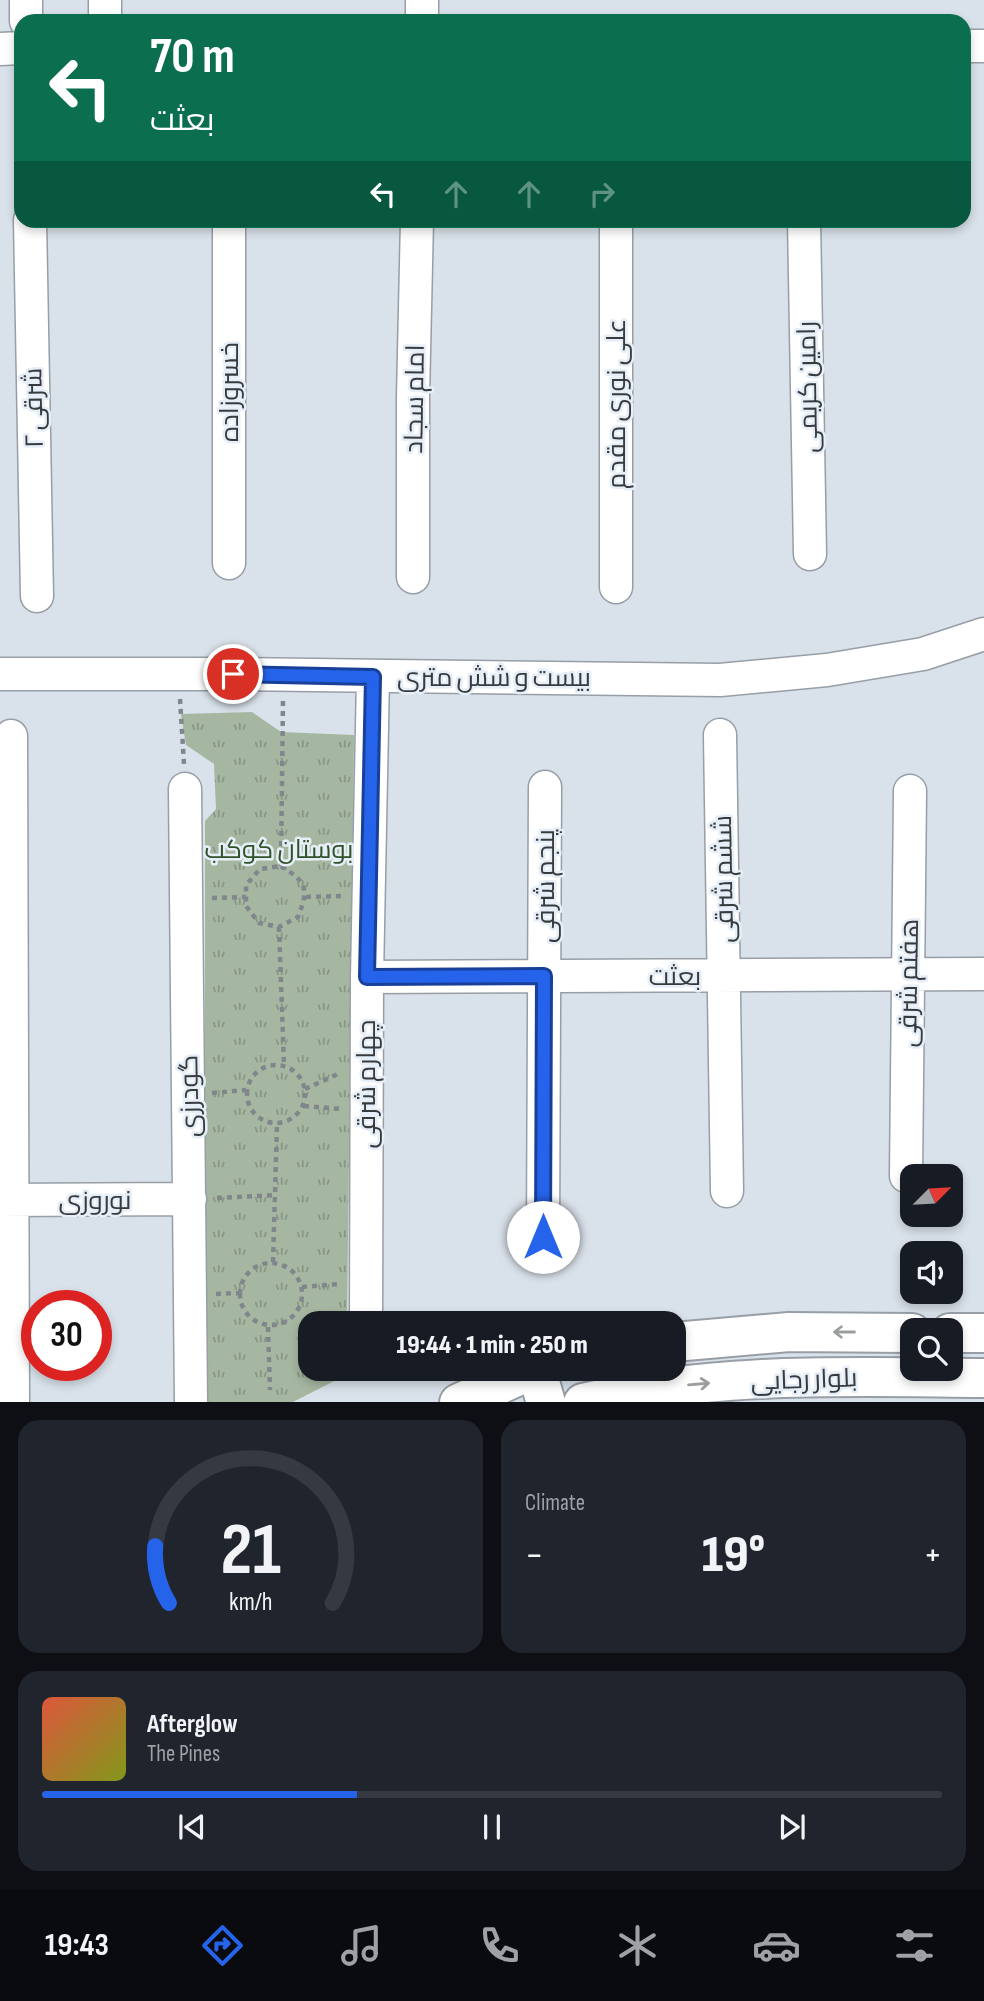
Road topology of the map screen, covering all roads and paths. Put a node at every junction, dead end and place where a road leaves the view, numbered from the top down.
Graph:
1 (30, 228) edge
2 (229, 228) edge
3 (417, 228) edge
4 (616, 228) edge
5 (804, 228) edge
6 (810, 554) dead end
7 (229, 563) dead end
8 (413, 577) dead end
9 (616, 587) dead end
10 (37, 596) dead end
11 (984, 634) edge
12 (0, 674) edge
13 (179, 674) junction
14 (283, 675) junction
15 (373, 677) junction
16 (720, 735) dead end
17 (11, 736) dead end
18 (545, 787) dead end
19 (185, 789) joint
20 (910, 791) dead end
21 (281, 866) junction
22 (368, 895) junction
23 (246, 897) junction
24 (306, 897) junction
25 (186, 899) junction
26 (279, 927) junction
27 (984, 974) edge
28 (908, 975) junction
29 (544, 976) junction
30 (724, 976) junction
31 (367, 977) junction
32 (366, 1061) junction
33 (284, 1065) junction
34 (305, 1089) junction
35 (304, 1106) junction
36 (366, 1112) junction
37 (277, 1124) junction
38 (906, 1164) edge
39 (727, 1191) dead end
40 (275, 1195) junction
41 (190, 1199) junction
42 (6, 1200) edge
43 (543, 1237) dead end
44 (273, 1262) junction
45 (366, 1282) junction
46 (302, 1287) junction
47 (366, 1311) edge
48 (268, 1326) junction
49 (900, 1333) edge
50 (963, 1333) edge
51 (984, 1333) edge
52 (686, 1341) edge
53 (984, 1378) edge
54 (507, 1381) edge
55 (540, 1381) edge
56 (270, 1390) dead end
57 (12, 1402) edge
58 (191, 1402) edge
59 (459, 1402) edge
60 (547, 1402) edge
61 (583, 1402) edge

1 - 10 street, ۲ شرقی
2 - 7 street, خسروزاده
3 - 8 street, امام سجاد
4 - 9 street, علی نوری مقدم
5 - 6 street, رامین کریمی
11 - 15 street, بیست و شش متری
12 - 13 street, بیست و شش متری
13 - 14 street, بیست و شش متری
13 - 19 path
14 - 15 street, بیست و شش متری
14 - 21 path
15 - 22 street, چهارم شرقی
16 - 30 street, ششم شرقی
17 - 42 street
18 - 29 street, پنجم شرقی
19 - 25 street, گودرزی
20 - 28 street, هفتم شرقی
21 - 23 path
21 - 24 path
22 - 24 path
22 - 31 street, چهارم شرقی
23 - 25 path
23 - 26 path
24 - 26 path
25 - 41 street, گودرزی
26 - 33 path
27 - 28 street, بعثت
28 - 30 street, بعثت
28 - 38 street, هفتم شرقی
29 - 30 street, بعثت
29 - 31 street, بعثت
29 - 43 street, پنجم شرقی
30 - 39 street, ششم شرقی
31 - 32 street, چهارم شرقی
32 - 34 path
32 - 36 street, چهارم شرقی
33 - 34 path
33 - 37 path
34 - 35 path
35 - 36 path
35 - 37 path
36 - 45 street, چهارم شرقی
37 - 40 path
40 - 41 path
40 - 44 path
41 - 42 street, نوروزی
41 - 58 street, گودرزی
42 - 57 street
44 - 46 path
44 - 48 path
45 - 46 path
45 - 47 street, چهارم شرقی
46 - 48 path
48 - 56 path
49 -> 52 main road, بلوار رجایی
50 - 51 main road
61 -> 53 main road, بلوار رجایی
54 - 59 main road
55 - 60 main road

